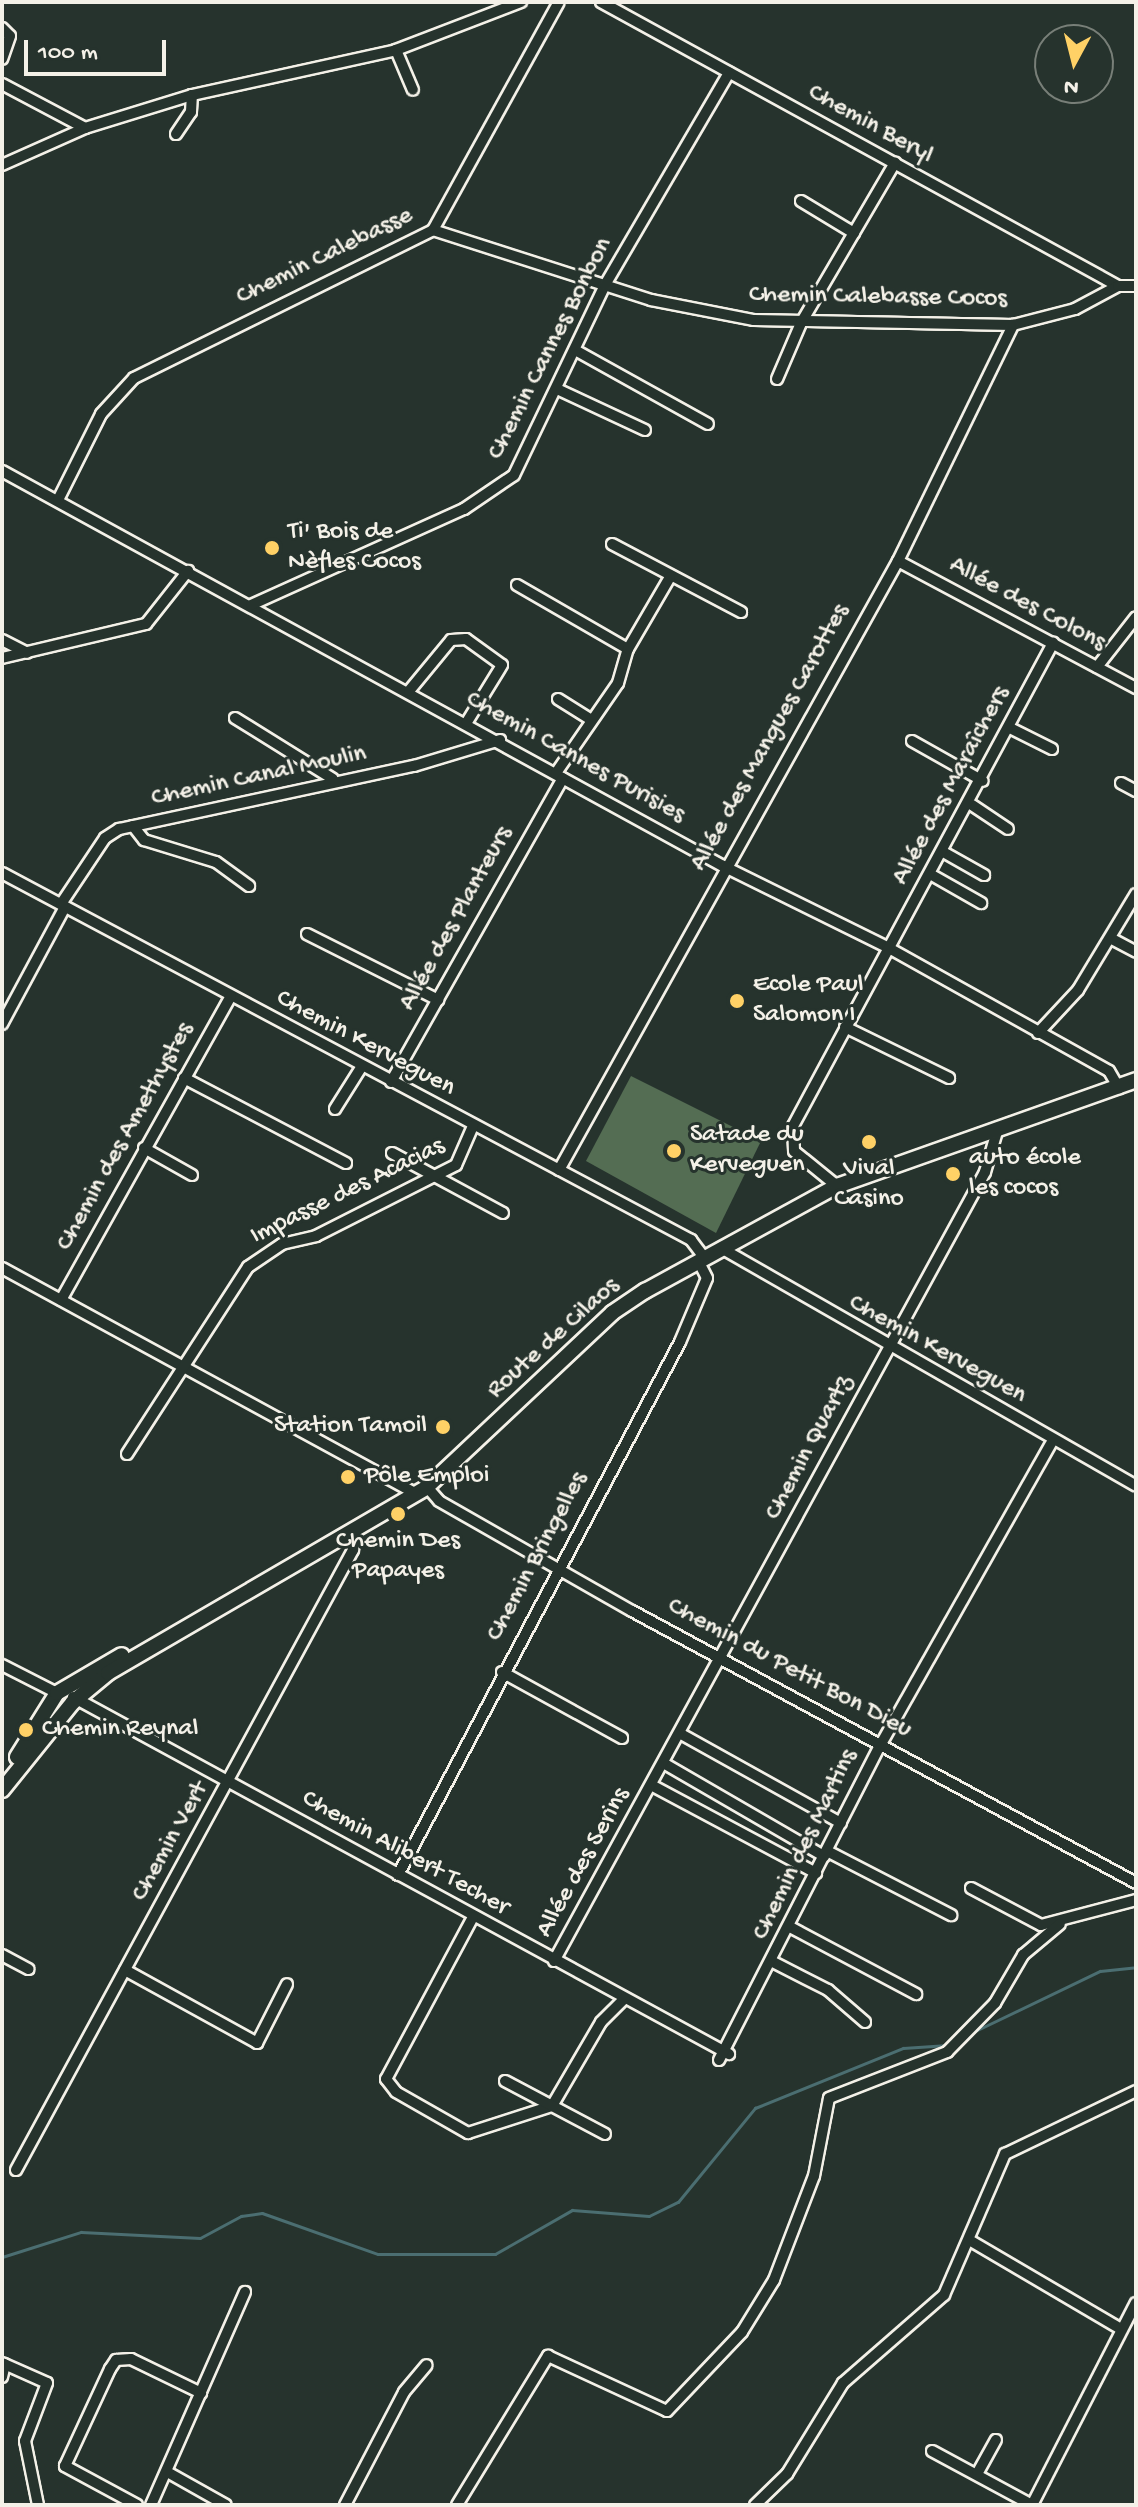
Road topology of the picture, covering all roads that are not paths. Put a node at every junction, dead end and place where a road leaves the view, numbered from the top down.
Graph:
1 (521, 2) edge
2 (559, 2) edge
3 (601, 2) edge
4 (2, 28) edge
5 (396, 50) junction
6 (2, 59) edge
7 (729, 73) junction
8 (2, 84) edge
9 (413, 90) dead end
10 (192, 95) junction
11 (85, 128) junction
12 (176, 134) dead end
13 (895, 163) junction
14 (2, 165) edge
15 (801, 201) dead end
16 (433, 230) junction
17 (854, 233) junction
18 (605, 285) junction
19 (1118, 286) junction
20 (1136, 286) edge
21 (801, 323) junction
22 (1013, 325) junction
23 (575, 350) junction
24 (777, 379) dead end
25 (557, 389) junction
26 (708, 424) dead end
27 (645, 430) dead end
28 (2, 471) edge
29 (58, 500) junction
30 (612, 544) dead end
31 (898, 561) junction
32 (188, 571) junction
33 (670, 577) junction
34 (517, 585) dead end
35 (251, 605) junction
36 (741, 612) dead end
37 (1136, 617) edge
38 (2, 640) edge
39 (1053, 643) junction
40 (628, 649) junction
41 (27, 653) junction
42 (2, 658) edge
43 (1097, 667) junction
44 (1136, 688) edge
45 (409, 691) junction
46 (558, 699) dead end
47 (235, 718) dead end
48 (591, 720) junction
49 (467, 722) junction
50 (1010, 728) junction
51 (500, 740) junction
52 (912, 741) dead end
53 (1052, 749) dead end
54 (559, 776) junction
55 (333, 779) junction
56 (983, 781) junction
57 (1121, 783) dead end
58 (1136, 791) edge
59 (972, 805) junction
60 (133, 826) junction
61 (1008, 829) dead end
62 (945, 853) junction
63 (723, 866) junction
64 (2, 873) edge
65 (930, 874) junction
66 (984, 875) dead end
67 (249, 886) dead end
68 (1136, 894) edge
69 (981, 903) dead end
70 (63, 906) junction
71 (1131, 917) edge
72 (307, 934) dead end
73 (1112, 939) junction
74 (887, 947) junction
75 (1136, 952) edge
76 (231, 996) junction
77 (438, 1000) junction
78 (2, 1024) edge
79 (845, 1027) junction
80 (1038, 1033) junction
81 (362, 1066) junction
82 (184, 1078) junction
83 (949, 1078) dead end
84 (1136, 1080) edge
85 (391, 1082) junction
86 (1119, 1088) junction
87 (335, 1109) dead end
88 (473, 1126) junction
89 (998, 1128) junction
90 (144, 1148) junction
91 (392, 1153) dead end
92 (346, 1163) dead end
93 (559, 1170) junction
94 (192, 1175) dead end
95 (433, 1176) junction
96 (837, 1186) junction
97 (503, 1213) dead end
98 (721, 1248) junction
99 (701, 1258) junction
100 (2, 1268) edge
101 (61, 1300) junction
102 (888, 1348) junction
103 (182, 1366) junction
104 (1053, 1440) junction
105 (127, 1454) dead end
106 (1136, 1486) edge
107 (422, 1491) junction
108 (355, 1533) junction
109 (557, 1566) junction
110 (166, 1635) junction
111 (722, 1659) junction
112 (2, 1665) edge
113 (502, 1672) junction
114 (60, 1691) junction
115 (76, 1699) junction
116 (681, 1734) junction
117 (622, 1738) dead end
118 (881, 1744) junction
119 (24, 1751) junction
120 (665, 1764) junction
121 (228, 1782) junction
122 (653, 1786) junction
123 (2, 1788) edge
124 (841, 1823) junction
125 (826, 1853) junction
126 (816, 1873) junction
127 (398, 1875) junction
128 (1136, 1883) edge
129 (971, 1888) dead end
130 (1136, 1900) edge
131 (951, 1915) dead end
132 (473, 1917) junction
133 (1060, 1924) junction
134 (790, 1927) junction
135 (2, 1955) edge
136 (554, 1961) junction
137 (773, 1962) junction
138 (28, 1969) dead end
139 (125, 1970) junction
140 (287, 1984) dead end
141 (916, 1994) dead end
142 (624, 1999) junction
143 (865, 2022) dead end
144 (724, 2057) joint
145 (505, 2081) dead end
146 (1136, 2091) edge
147 (552, 2106) junction
148 (605, 2134) dead end
149 (16, 2170) dead end
150 (971, 2241) junction
151 (245, 2292) dead end
152 (1136, 2303) edge
153 (1121, 2329) junction
154 (4, 2363) edge
155 (427, 2365) dead end
156 (2, 2377) edge
157 (201, 2393) junction
158 (996, 2440) dead end
159 (932, 2451) dead end
160 (169, 2473) junction
161 (977, 2474) junction
162 (38, 2505) edge
163 (137, 2505) edge
164 (151, 2505) edge
165 (226, 2505) edge
166 (345, 2505) edge
167 (457, 2505) edge
168 (755, 2505) edge
169 (1032, 2505) edge

1 - 5 street
2 - 16 street, Chemin Calebasse
3 - 7 street, Chemin Beryl
4 - 6 street
5 - 9 street
5 - 10 street
7 - 13 street, Chemin Beryl
7 - 18 street, Chemin Cannes Bonbon
8 - 11 street
10 - 11 street
10 - 12 street
11 - 14 street
13 - 17 street
13 - 19 street, Chemin Beryl
15 - 17 street
16 - 18 street, Chemin Calebasse Cocos
16 - 29 street, Chemin Calebasse
17 - 21 street
18 - 21 street, Chemin Calebasse Cocos
18 - 23 street, Chemin Cannes Bonbon
19 - 20 street, Chemin Calebasse Cocos
19 - 22 street, Chemin Calebasse Cocos
21 - 22 street, Chemin Calebasse Cocos
21 - 24 street
22 - 31 street, Allée des Mangues Carottes
23 - 25 street, Chemin Cannes Bonbon
23 - 26 street
25 - 27 street
25 - 35 street, Chemin Cannes Bonbon
28 - 29 street, Chemin Cannes Purisies
29 - 32 street, Chemin Cannes Purisies
30 - 33 street
31 - 39 street, Allée des Colons
31 - 63 street, Allée des Mangues Carottes
32 - 35 street, Chemin Cannes Purisies
32 - 41 street
33 - 36 street
33 - 40 street, Allée des Planteurs
34 - 40 street
35 - 45 street, Chemin Cannes Purisies
37 - 43 street
38 - 41 street
39 - 43 street, Allée des Colons
39 - 50 street, Allée des Maraîchers
40 - 48 street, Allée des Planteurs
41 - 42 street
43 - 44 street, Allée des Colons
45 - 49 street, Chemin Cannes Purisies
45 - 49 street
46 - 48 street
47 - 55 street
48 - 54 street, Allée des Planteurs
49 - 51 street, Chemin Cannes Purisies
50 - 53 street
50 - 56 street, Allée des Maraîchers
51 - 54 street, Chemin Cannes Purisies
51 - 55 street, Chemin Canal Moulin
52 - 56 street
54 - 63 street, Chemin Cannes Purisies
54 - 77 street, Allée des Planteurs
55 - 60 street, Chemin Canal Moulin
56 - 59 street, Allée des Maraîchers
57 - 58 street
59 - 61 street
59 - 62 street, Allée des Maraîchers
60 - 67 street
60 - 70 street, Chemin Canal Moulin
62 - 65 street, Allée des Maraîchers
62 - 66 street
63 - 74 street, Chemin Cannes Purisies
63 - 93 street, Allée des Mangues Carottes
64 - 70 street, Chemin Kerveguen
65 - 69 street
65 - 74 street, Allée des Maraîchers
68 - 71 street
70 - 76 street, Chemin Kerveguen
70 - 78 street, Chemin Canal Moulin
71 - 73 street
72 - 77 street
73 - 75 street
73 - 80 street
74 - 79 street, Allée des Maraîchers
74 - 80 street, Chemin Cannes Purisies
76 - 81 street, Chemin Kerveguen
76 - 82 street, Chemin des Amethystes
77 - 85 street, Allée des Planteurs
79 - 83 street
79 - 96 street, Allée des Maraîchers
80 - 86 street, Chemin Cannes Purisies
81 - 85 street, Chemin Kerveguen
81 - 87 street
82 - 90 street, Chemin des Amethystes
82 - 92 street
84 - 86 main road, Route de Cilaos
85 - 88 street, Chemin Kerveguen
86 - 89 main road, Route de Cilaos
88 - 93 street, Chemin Kerveguen
88 - 95 street, Impasse des Acacias
89 - 96 main road, Route de Cilaos
89 - 102 street, Chemin Quartz
90 - 94 street
90 - 101 street, Chemin des Amethystes
91 - 95 street
93 - 99 street, Chemin Kerveguen
95 - 97 street
95 - 103 street, Impasse des Acacias
96 - 98 main road, Route de Cilaos
98 - 99 main road, Route de Cilaos
98 - 102 street, Chemin Kerveguen
99 - 107 main road, Route de Cilaos
99 - 109 street, Chemin Bringelles
100 - 101 street, Chemin du Petit Bon Dieu
101 - 103 street, Chemin du Petit Bon Dieu
102 - 104 street, Chemin Kerveguen
102 - 111 street, Chemin Quartz
103 - 105 street, Impasse des Acacias
103 - 107 street, Chemin du Petit Bon Dieu
104 - 106 street, Chemin Kerveguen
104 - 118 street, Chemin des Martins
107 - 108 main road, Route de Cilaos
107 - 109 street, Chemin du Petit Bon Dieu
108 - 110 main road, Route de Cilaos
108 - 121 street, Chemin Vert
109 - 111 street, Chemin du Petit Bon Dieu
109 - 113 street, Chemin Bringelles
110 - 114 main road, Route de Cilaos
110 - 115 main road, Route de Cilaos
111 - 116 street, Chemin Quartz
111 - 118 street, Chemin du Petit Bon Dieu
112 - 114 street
113 - 117 street
113 - 127 street, Chemin Bringelles
114 - 115 street, Chemin Alibert Techer
114 - 119 main road, Route de Cilaos
115 - 119 main road, Route de Cilaos
115 - 121 street, Chemin Alibert Techer
116 - 120 street, Chemin Quartz
116 - 124 street
118 - 124 street, Chemin des Martins
118 - 128 street, Chemin du Petit Bon Dieu
119 - 123 main road, Route de Cilaos
120 - 122 street, Chemin Quartz
120 - 125 street
121 - 127 street, Chemin Alibert Techer
121 - 139 street, Chemin Vert
122 - 126 street
122 - 136 street, Allée des Serins
124 - 125 street, Chemin des Martins
125 - 126 street, Chemin des Martins
125 - 131 street
126 - 134 street, Chemin des Martins
127 - 132 street, Chemin Alibert Techer
129 - 133 street
130 - 133 street
132 - 136 street, Chemin Alibert Techer
132 - 147 street
133 - 167 street
134 - 137 street, Chemin des Martins
134 - 141 street
135 - 138 street
136 - 142 street, Chemin Alibert Techer
137 - 143 street
137 - 144 street, Chemin des Martins
139 - 140 street
139 - 149 street, Chemin Vert
142 - 144 street, Chemin Alibert Techer
142 - 147 street
145 - 147 street
146 - 150 street
147 - 148 street
150 - 153 street
150 - 168 street
151 - 157 street
152 - 153 street
153 - 169 street
154 - 156 street
154 - 162 street
155 - 166 street
157 - 160 street
157 - 163 street
158 - 161 street
159 - 161 street
160 - 164 street
160 - 165 street
161 - 169 street

